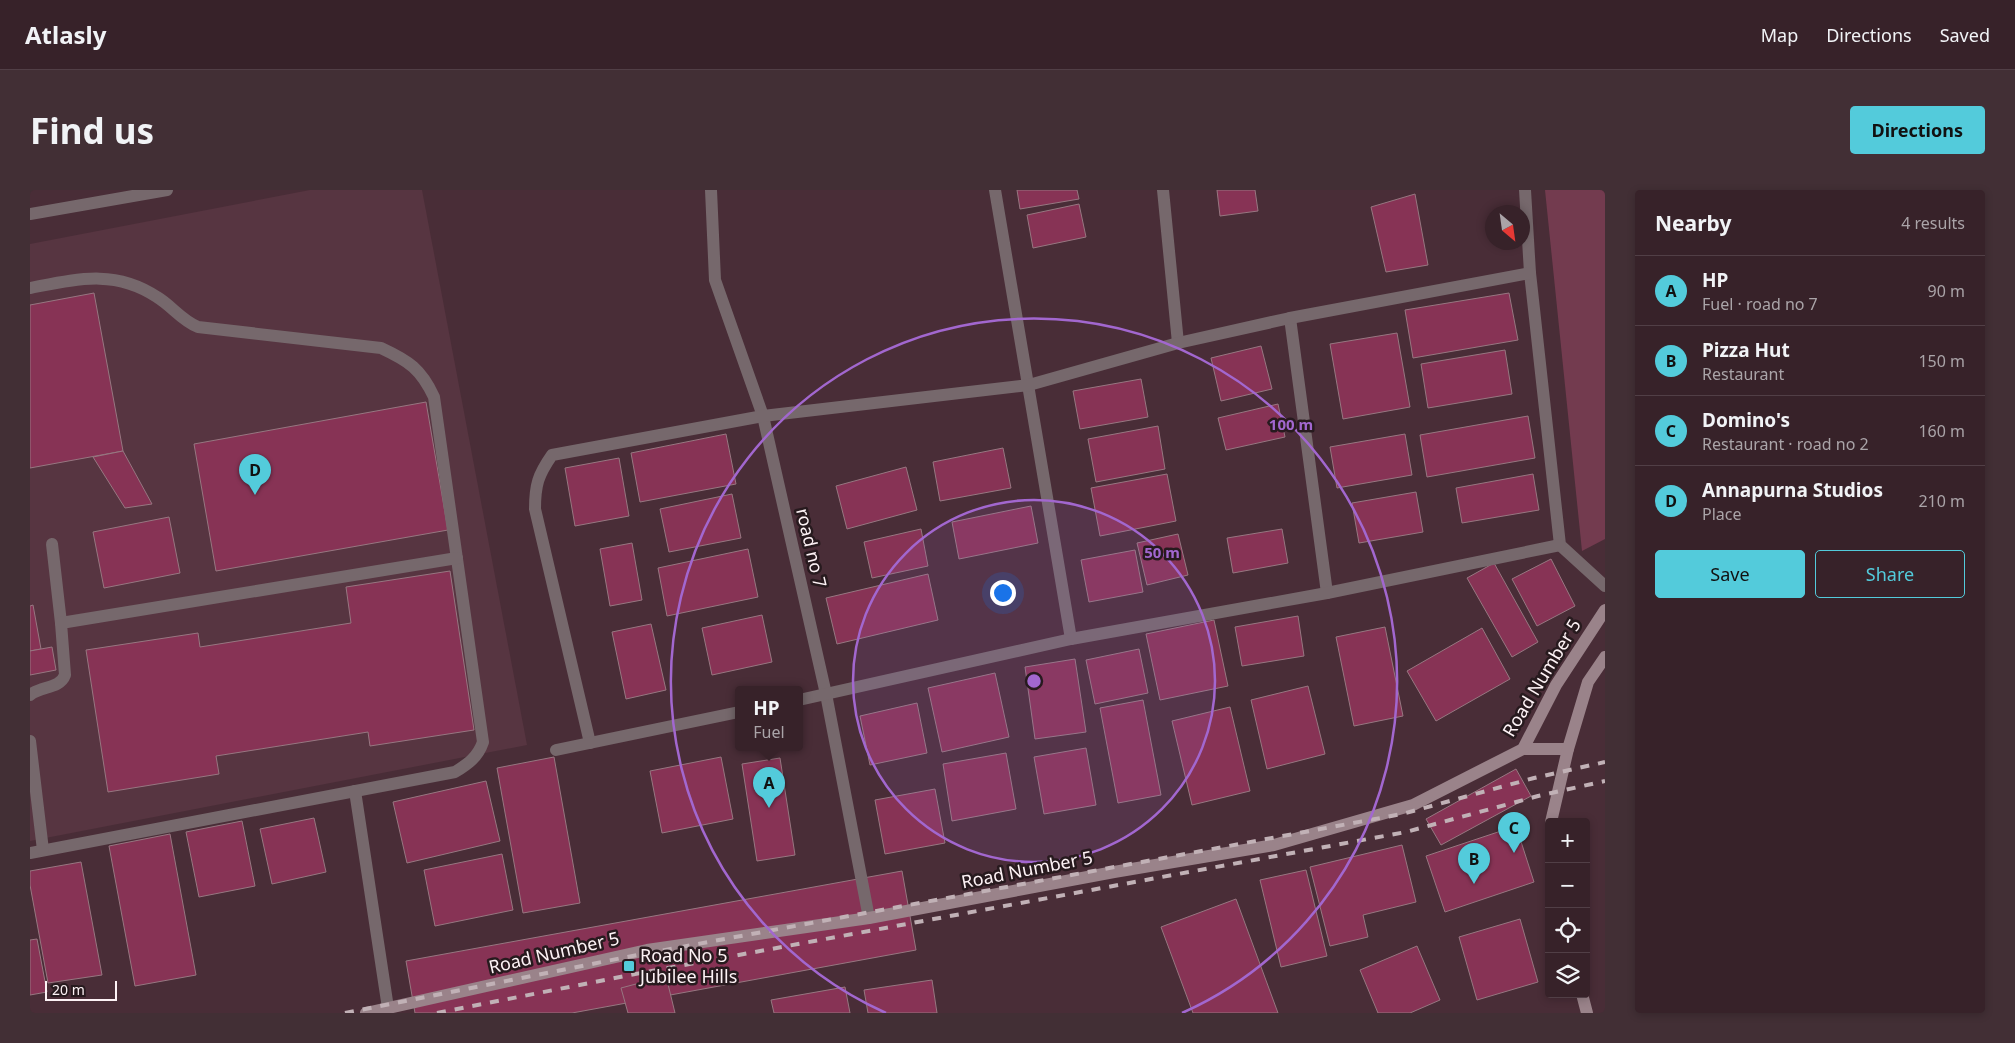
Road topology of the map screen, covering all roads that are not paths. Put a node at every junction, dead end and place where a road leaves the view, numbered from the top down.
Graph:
1 (167, 190) edge
2 (711, 190) edge
3 (995, 190) edge
4 (1163, 190) edge
5 (1525, 190) edge
6 (30, 214) edge
7 (1530, 273) junction
8 (30, 288) edge
9 (1290, 318) junction
10 (1178, 343) junction
11 (1029, 385) junction
12 (763, 416) junction
13 (52, 544) dead end
14 (1560, 544) junction
15 (457, 558) junction
16 (1605, 586) edge
17 (1327, 593) junction
18 (1605, 610) edge
19 (61, 624) junction
20 (1071, 638) junction
21 (1605, 657) edge
22 (826, 694) junction
23 (30, 695) edge
24 (803, 699) edge
25 (735, 713) edge
26 (30, 742) edge
27 (590, 743) junction
28 (1568, 748) junction
29 (1523, 749) junction
30 (556, 750) dead end
31 (355, 791) junction
32 (1552, 818) edge
33 (36, 851) edge
34 (869, 918) junction
35 (1583, 998) edge
36 (388, 1008) junction
37 (366, 1013) edge
38 (1587, 1013) edge

1 - 6 street
2 - 12 street, road no 7
3 - 11 street
4 - 10 street
5 - 7 street
7 - 9 street
7 - 14 street
8 - 15 street
9 - 10 street
9 - 17 street
10 - 11 street
11 - 12 street
11 - 20 street
12 - 22 street, road no 7
12 - 27 street
13 - 19 street
14 - 16 street
14 - 17 street
15 - 19 street
15 - 31 street
17 - 20 street
18 - 29 main road, Road Number 5
19 - 23 street
20 - 22 street
21 - 28 main road
22 - 24 street
22 - 34 street, road no 7
25 - 27 street
26 - 33 street
27 - 30 street
28 - 29 main road
28 - 32 main road
29 - 34 main road, Road Number 5
31 - 33 street
31 - 36 street
34 - 36 main road, Road Number 5
35 - 38 main road
36 - 37 main road, Road Number 5

